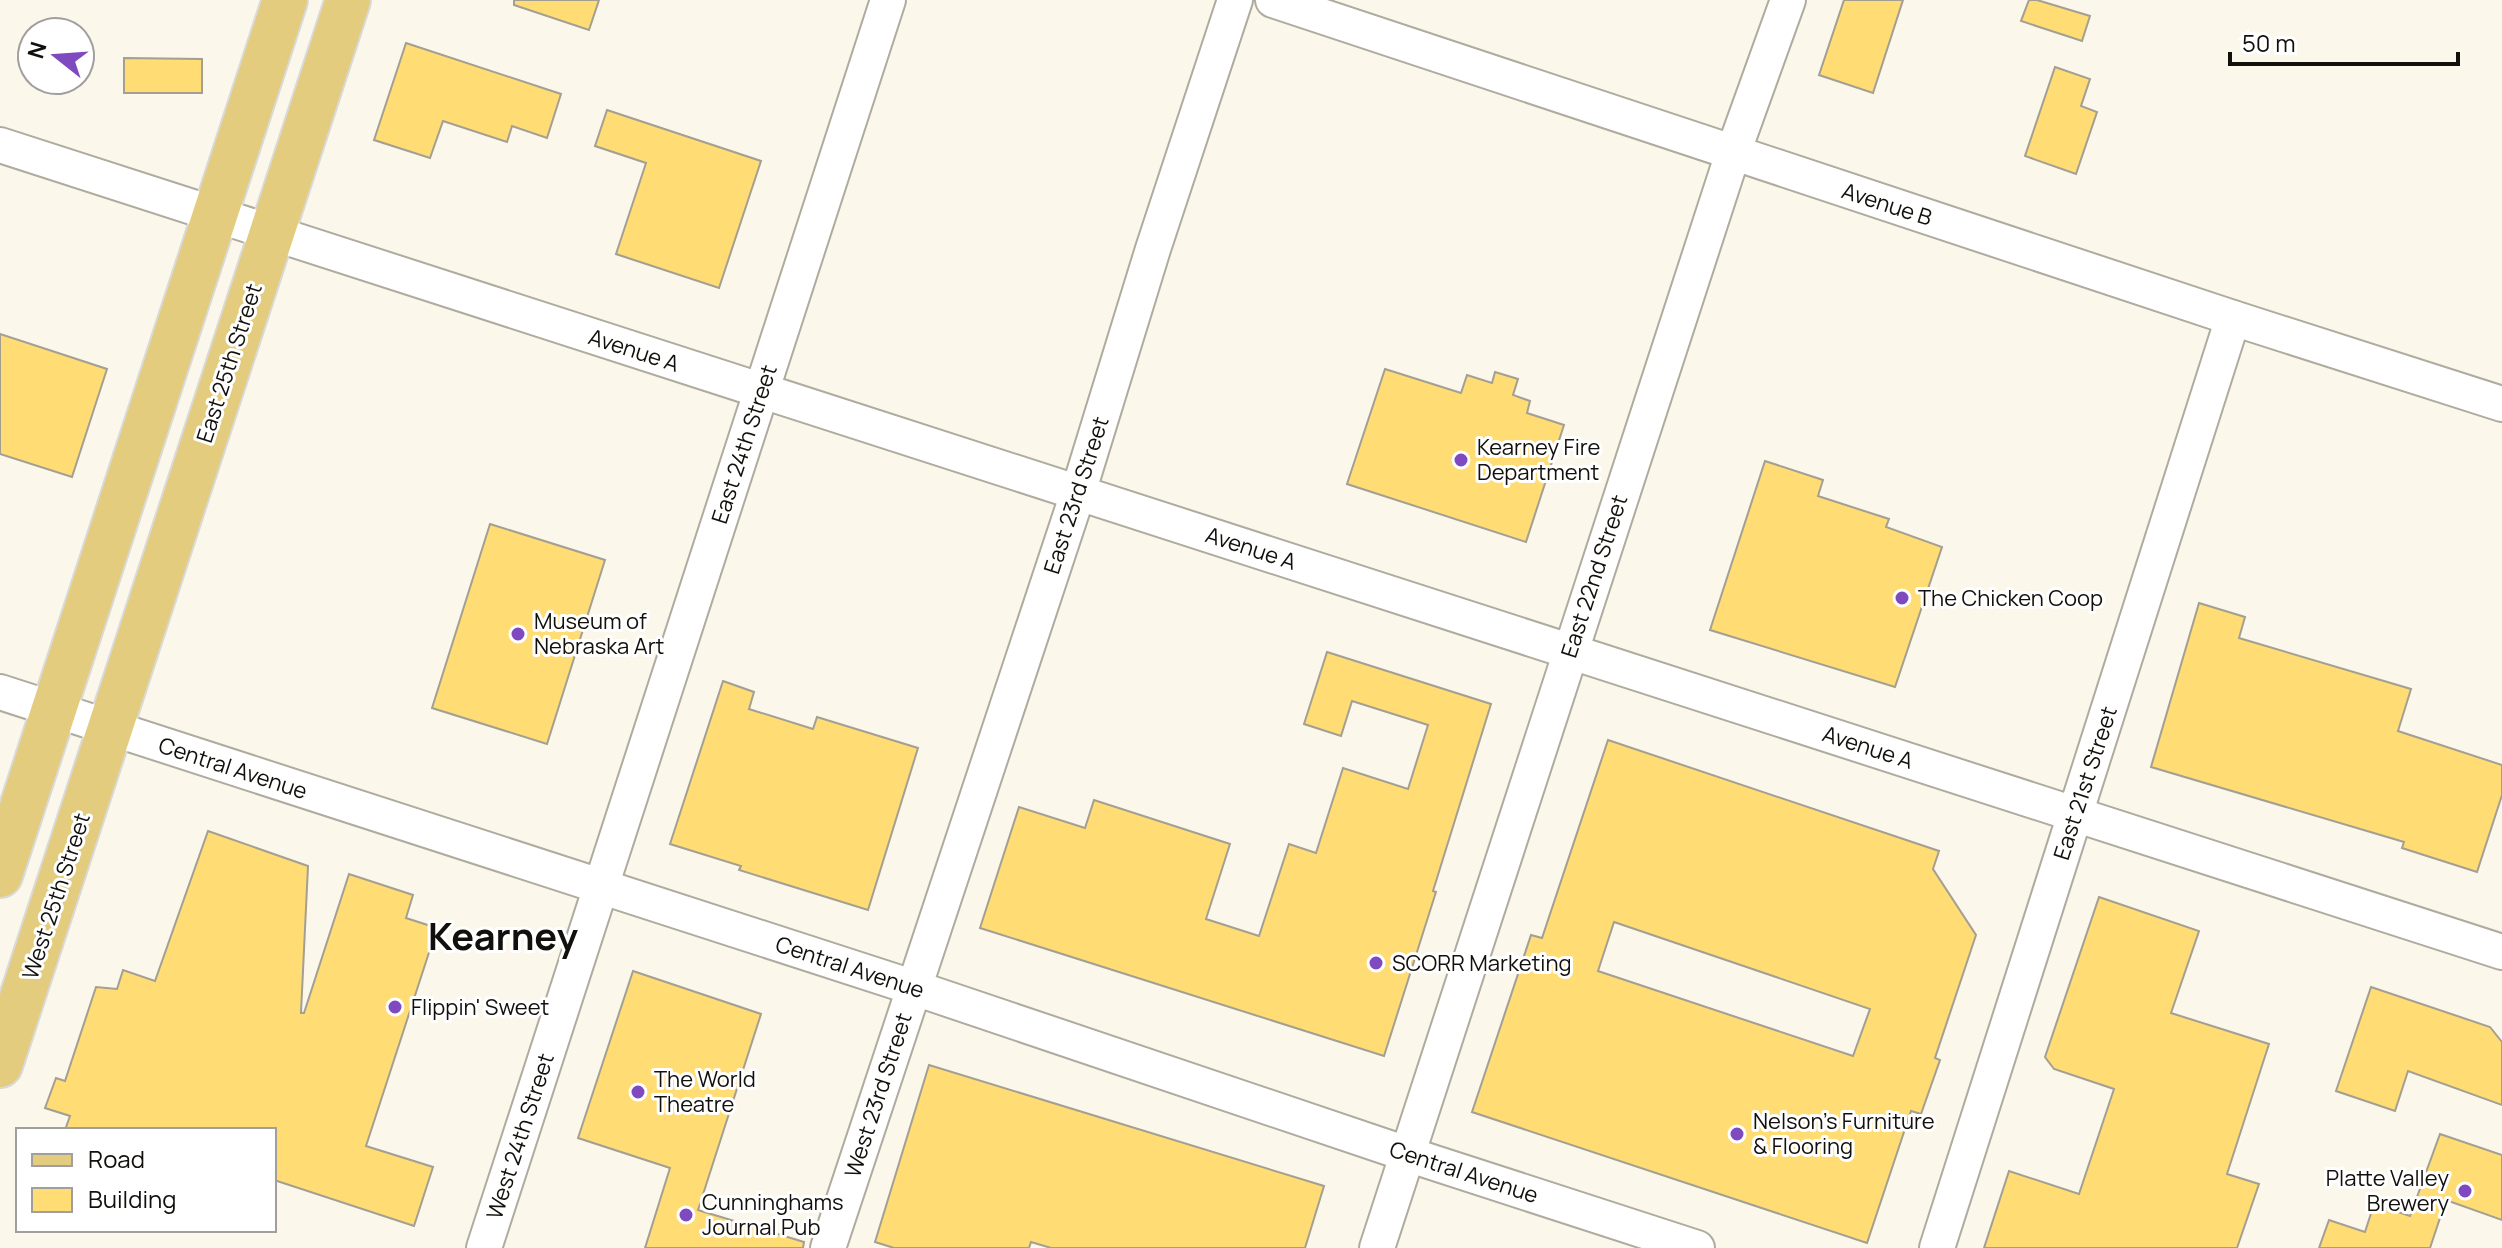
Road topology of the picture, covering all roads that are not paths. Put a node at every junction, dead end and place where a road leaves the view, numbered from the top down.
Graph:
1 (285, 0) edge
2 (348, 0) edge
3 (888, 0) edge
4 (1235, 0) edge
5 (1273, 0) edge
6 (1788, 0) edge
7 (0, 145) edge
8 (1733, 153) junction
9 (215, 215) junction
10 (272, 233) junction
11 (2233, 318) junction
12 (761, 391) junction
13 (2502, 404) edge
14 (1078, 493) junction
15 (1569, 651) junction
16 (0, 692) edge
17 (56, 710) junction
18 (111, 727) junction
19 (2075, 814) junction
20 (0, 875) edge
21 (600, 887) junction
22 (2502, 952) edge
23 (912, 987) junction
24 (0, 1065) edge
25 (1407, 1154) junction
26 (484, 1248) edge
27 (828, 1248) edge
28 (1377, 1248) edge
29 (1697, 1248) edge
30 (1937, 1248) edge

1 - 9 main road
2 - 10 main road, East 25th Street
3 - 12 street, East 24th Street
4 - 14 street, East 23rd Street
5 - 8 street, Avenue B
6 - 8 street, East 22nd Street
7 - 9 street, Avenue A
8 - 11 street, Avenue B
8 - 15 street, East 22nd Street
9 - 10 street, Avenue A
9 - 17 main road
10 - 12 street, Avenue A
10 - 18 main road, East 25th Street
11 - 13 street, Avenue B
11 - 19 street, East 21st Street
12 - 14 street, Avenue A
12 - 21 street, East 24th Street
14 - 15 street, Avenue A
14 - 23 street, East 23rd Street
15 - 19 street, Avenue A
15 - 25 street, East 22nd Street
16 - 17 street, Central Avenue
17 - 18 street, Central Avenue
17 - 20 main road
18 - 21 street, Central Avenue
18 - 24 main road, West 25th Street
19 - 22 street, Avenue A
19 - 30 street, East 21st Street
21 - 23 street, Central Avenue
21 - 26 street, West 24th Street
23 - 25 street, Central Avenue
23 - 27 street, West 23rd Street
25 - 28 street, East 22nd Street
25 - 29 street, Central Avenue

